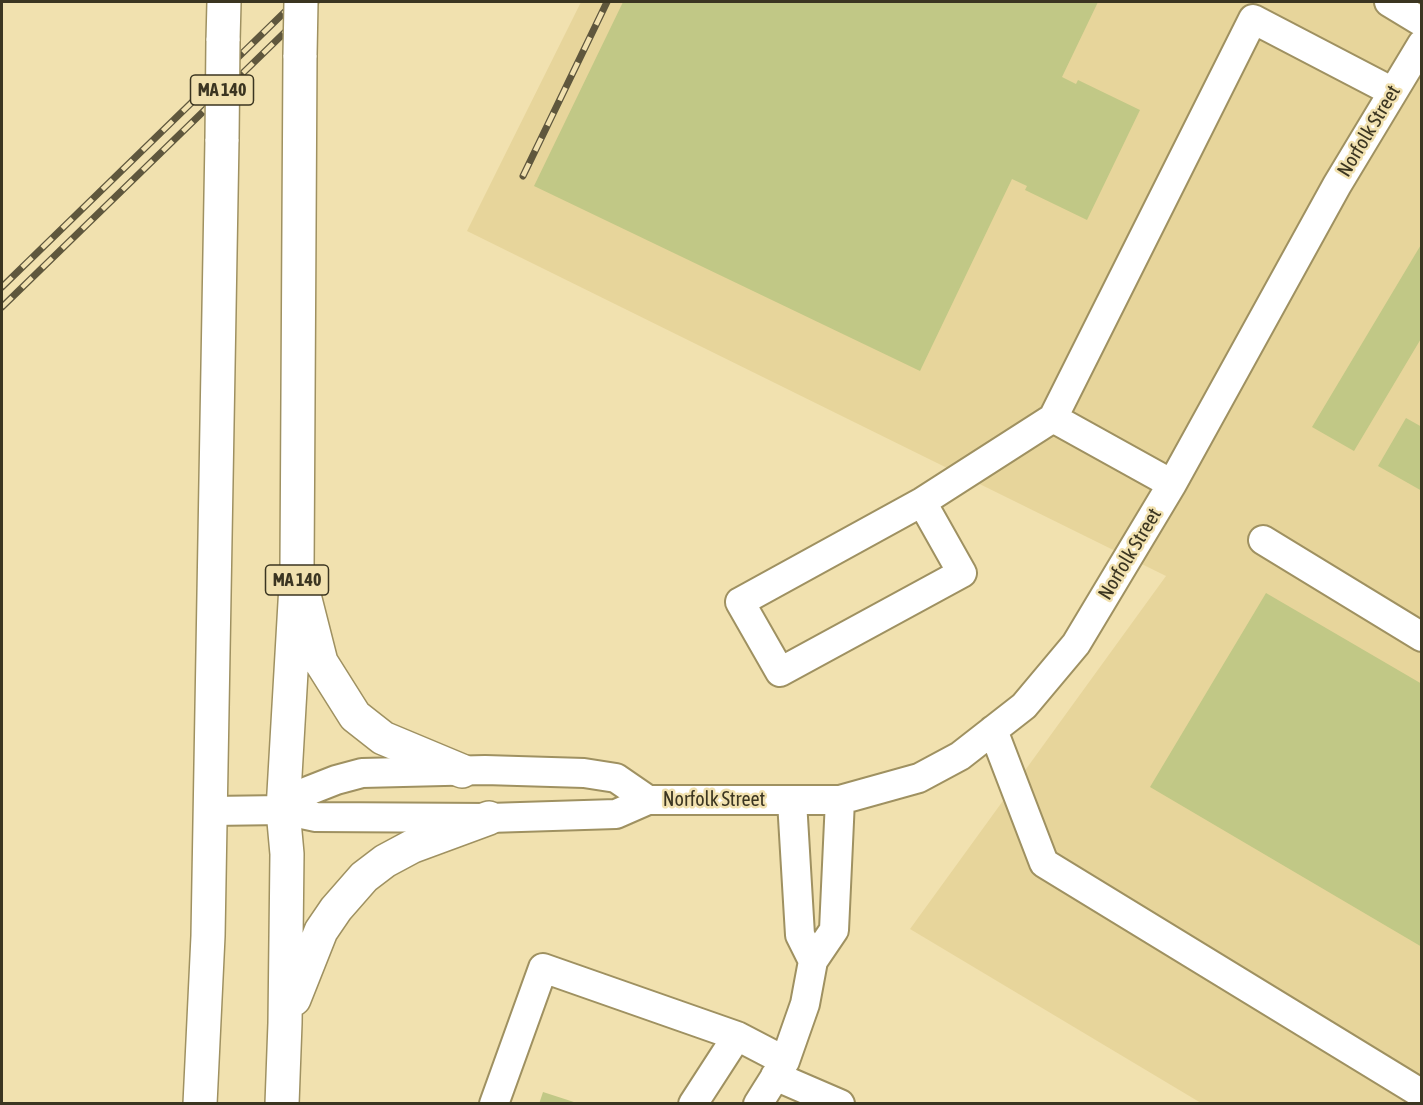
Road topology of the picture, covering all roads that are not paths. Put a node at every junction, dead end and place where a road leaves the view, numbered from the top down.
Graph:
1 (224, 2) edge
2 (301, 2) edge
3 (1389, 2) edge
4 (1422, 22) edge
5 (1422, 44) edge
6 (1393, 92) junction
7 (1053, 418) junction
8 (1172, 484) junction
9 (922, 502) junction
10 (1263, 540) dead end
11 (297, 568) junction
12 (1422, 637) edge
13 (993, 730) junction
14 (462, 771) junction
15 (648, 800) junction
16 (840, 800) junction
17 (792, 801) junction
18 (283, 810) junction
19 (211, 811) junction
20 (489, 818) junction
21 (813, 961) junction
22 (285, 1023) junction
23 (737, 1036) junction
24 (780, 1069) junction
25 (1422, 1094) edge
26 (200, 1104) edge
27 (282, 1104) edge
28 (494, 1104) edge
29 (693, 1104) edge
30 (758, 1104) edge
31 (840, 1104) edge

1 - 19 highway, MA 140, bridge
2 - 11 highway, MA 140, bridge
3 - 4 street
5 - 6 street, Norfolk Street
6 - 7 street
6 - 8 street, Norfolk Street
7 - 8 street
7 - 9 street
8 - 13 street, Norfolk Street
9 - 9 street
10 - 12 street
11 - 14 highway
11 - 18 highway, MA 140
13 - 16 street, Norfolk Street
13 - 25 street
14 - 15 street, Norfolk Street
14 - 18 street, Norfolk Street
15 - 17 street, Norfolk Street
15 - 20 street, Norfolk Street
16 - 17 street, Norfolk Street
16 - 21 street
17 - 21 street
18 - 19 street
18 - 20 street, Norfolk Street
18 - 22 highway, MA 140
19 - 26 highway, MA 140
20 - 22 highway
21 - 24 street
22 - 27 highway, MA 140
23 - 24 street
23 - 28 street
23 - 29 street
24 - 30 street
24 - 31 street

